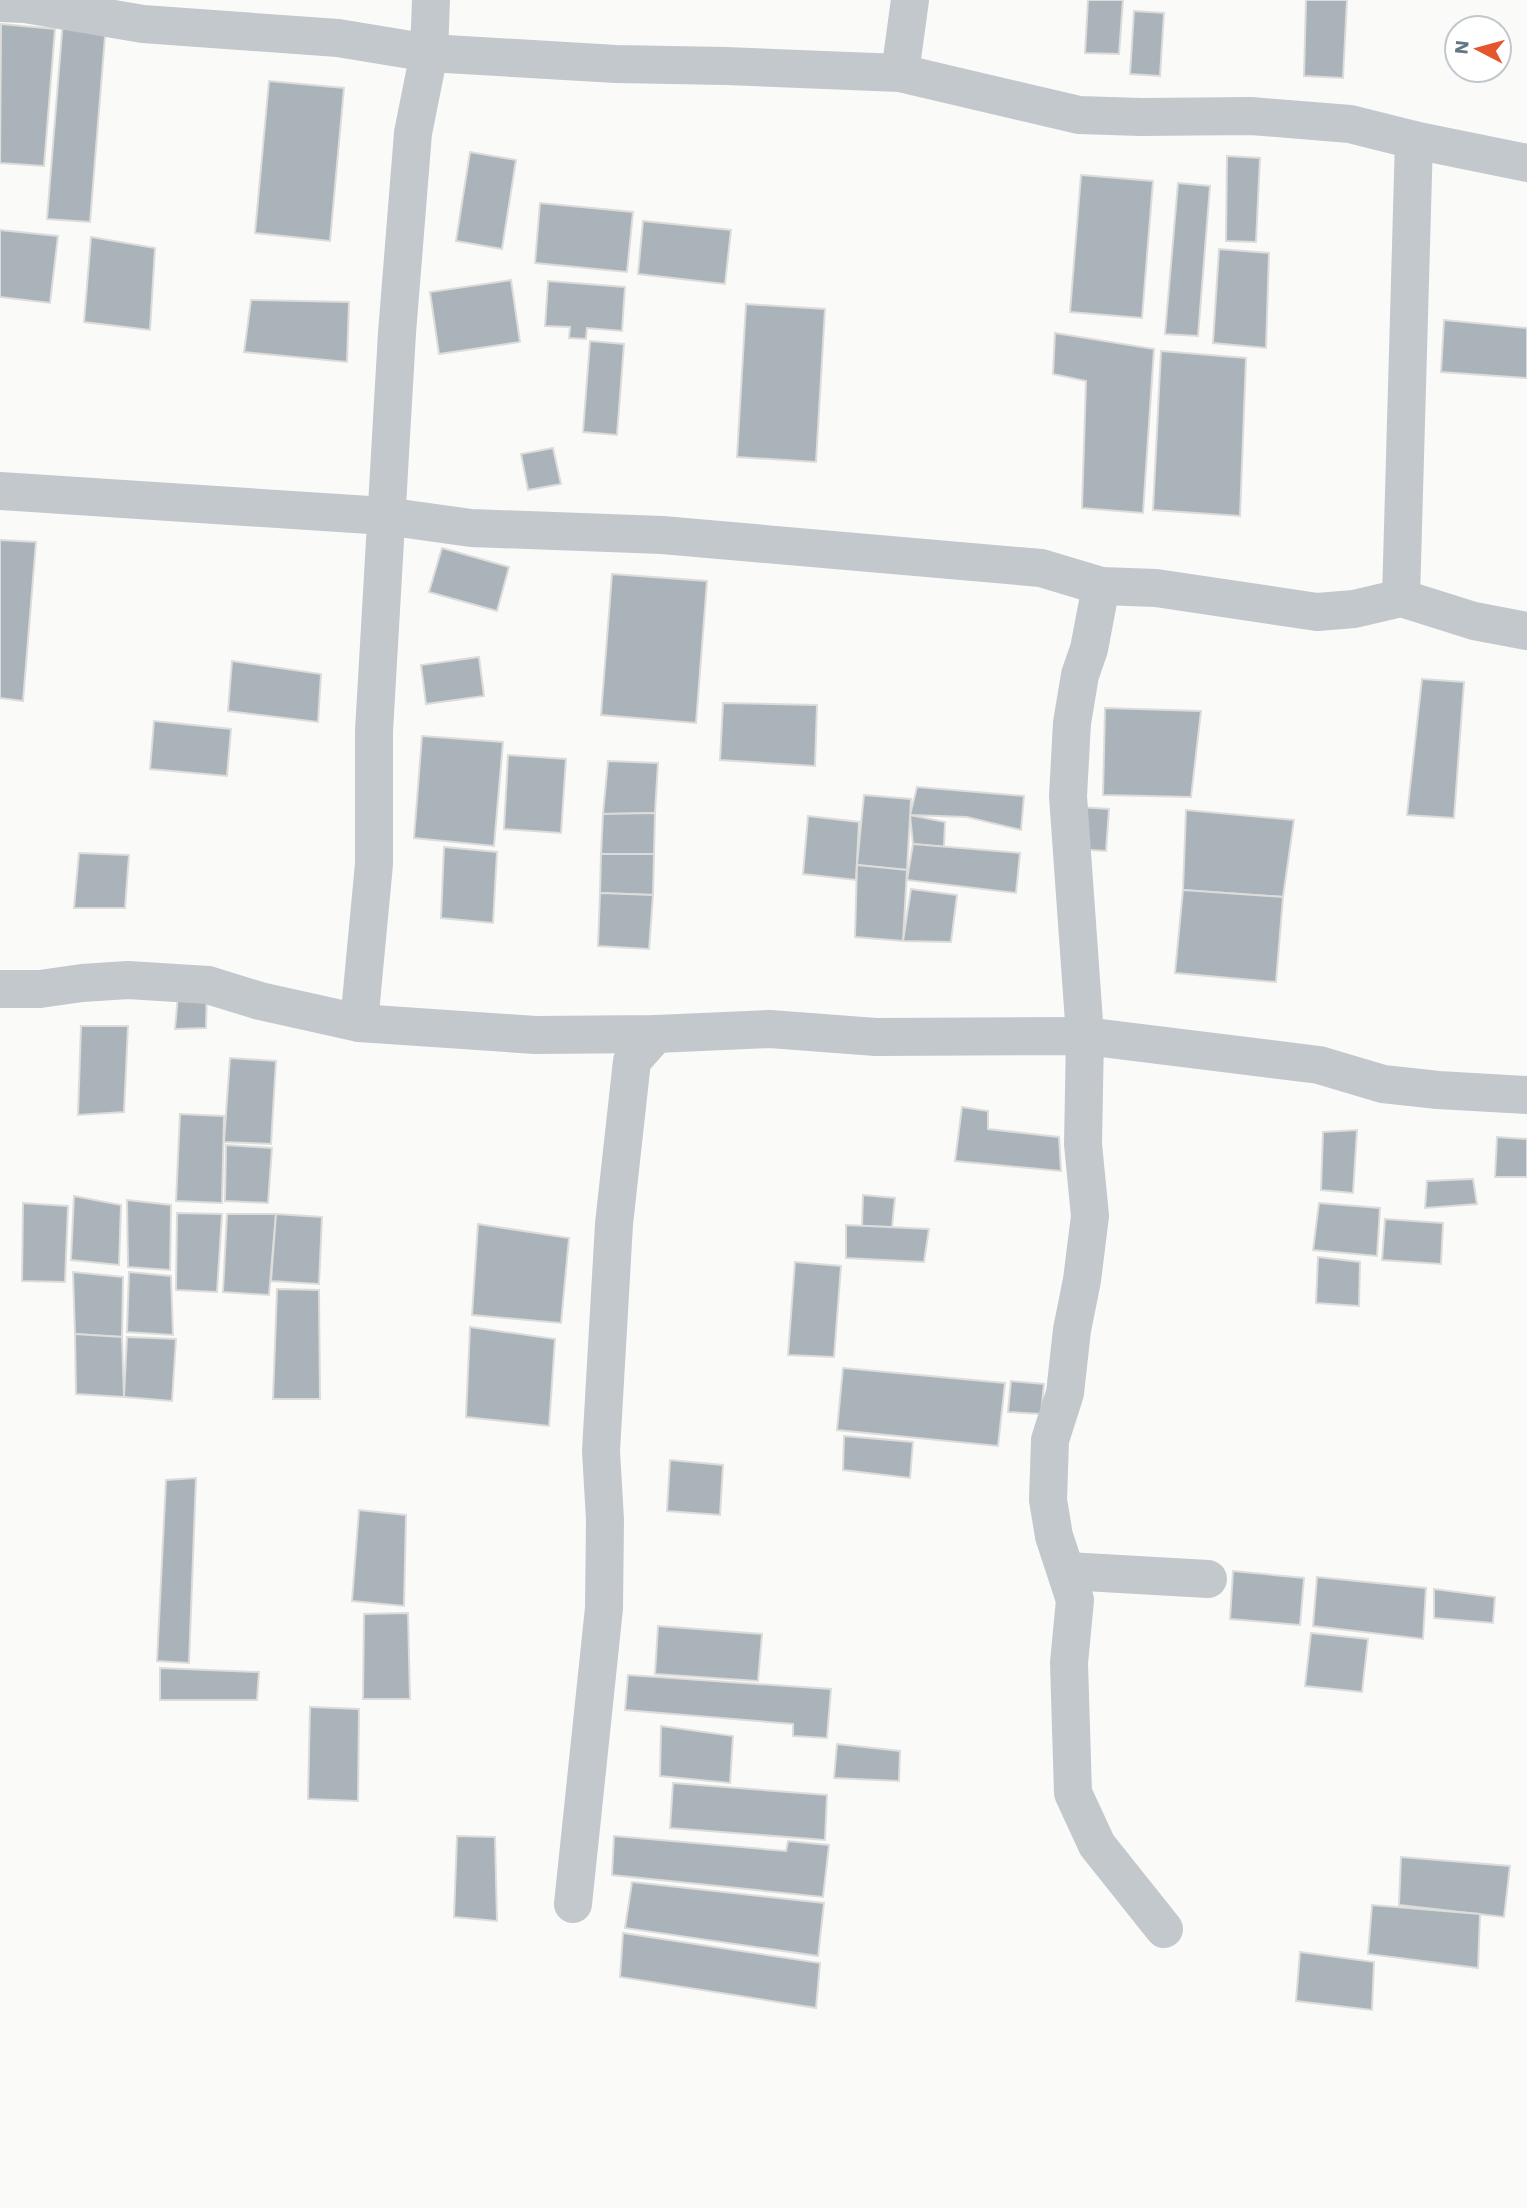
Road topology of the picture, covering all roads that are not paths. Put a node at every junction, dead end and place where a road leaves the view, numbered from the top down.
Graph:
1 (431, 0) edge
2 (910, 0) edge
3 (17, 3) edge
4 (429, 52) junction
5 (900, 73) junction
6 (1414, 141) junction
7 (1527, 163) edge
8 (0, 491) edge
9 (385, 516) junction
10 (1101, 586) junction
11 (1401, 598) junction
12 (1527, 631) edge
13 (0, 989) edge
14 (359, 1023) junction
15 (656, 1034) junction
16 (1085, 1036) junction
17 (1527, 1096) edge
18 (1067, 1571) junction
19 (1208, 1580) dead end
20 (573, 1904) dead end
21 (1164, 1929) dead end

1 - 4 street
2 - 5 street
3 - 4 street
4 - 5 street
4 - 9 street
5 - 6 street
6 - 7 street
6 - 11 street
8 - 9 street
9 - 10 street
9 - 14 street
10 - 11 street
10 - 16 street
11 - 12 street
13 - 14 street
14 - 15 street
15 - 16 street
15 - 20 street
16 - 17 street
16 - 18 street
18 - 19 street
18 - 21 street

